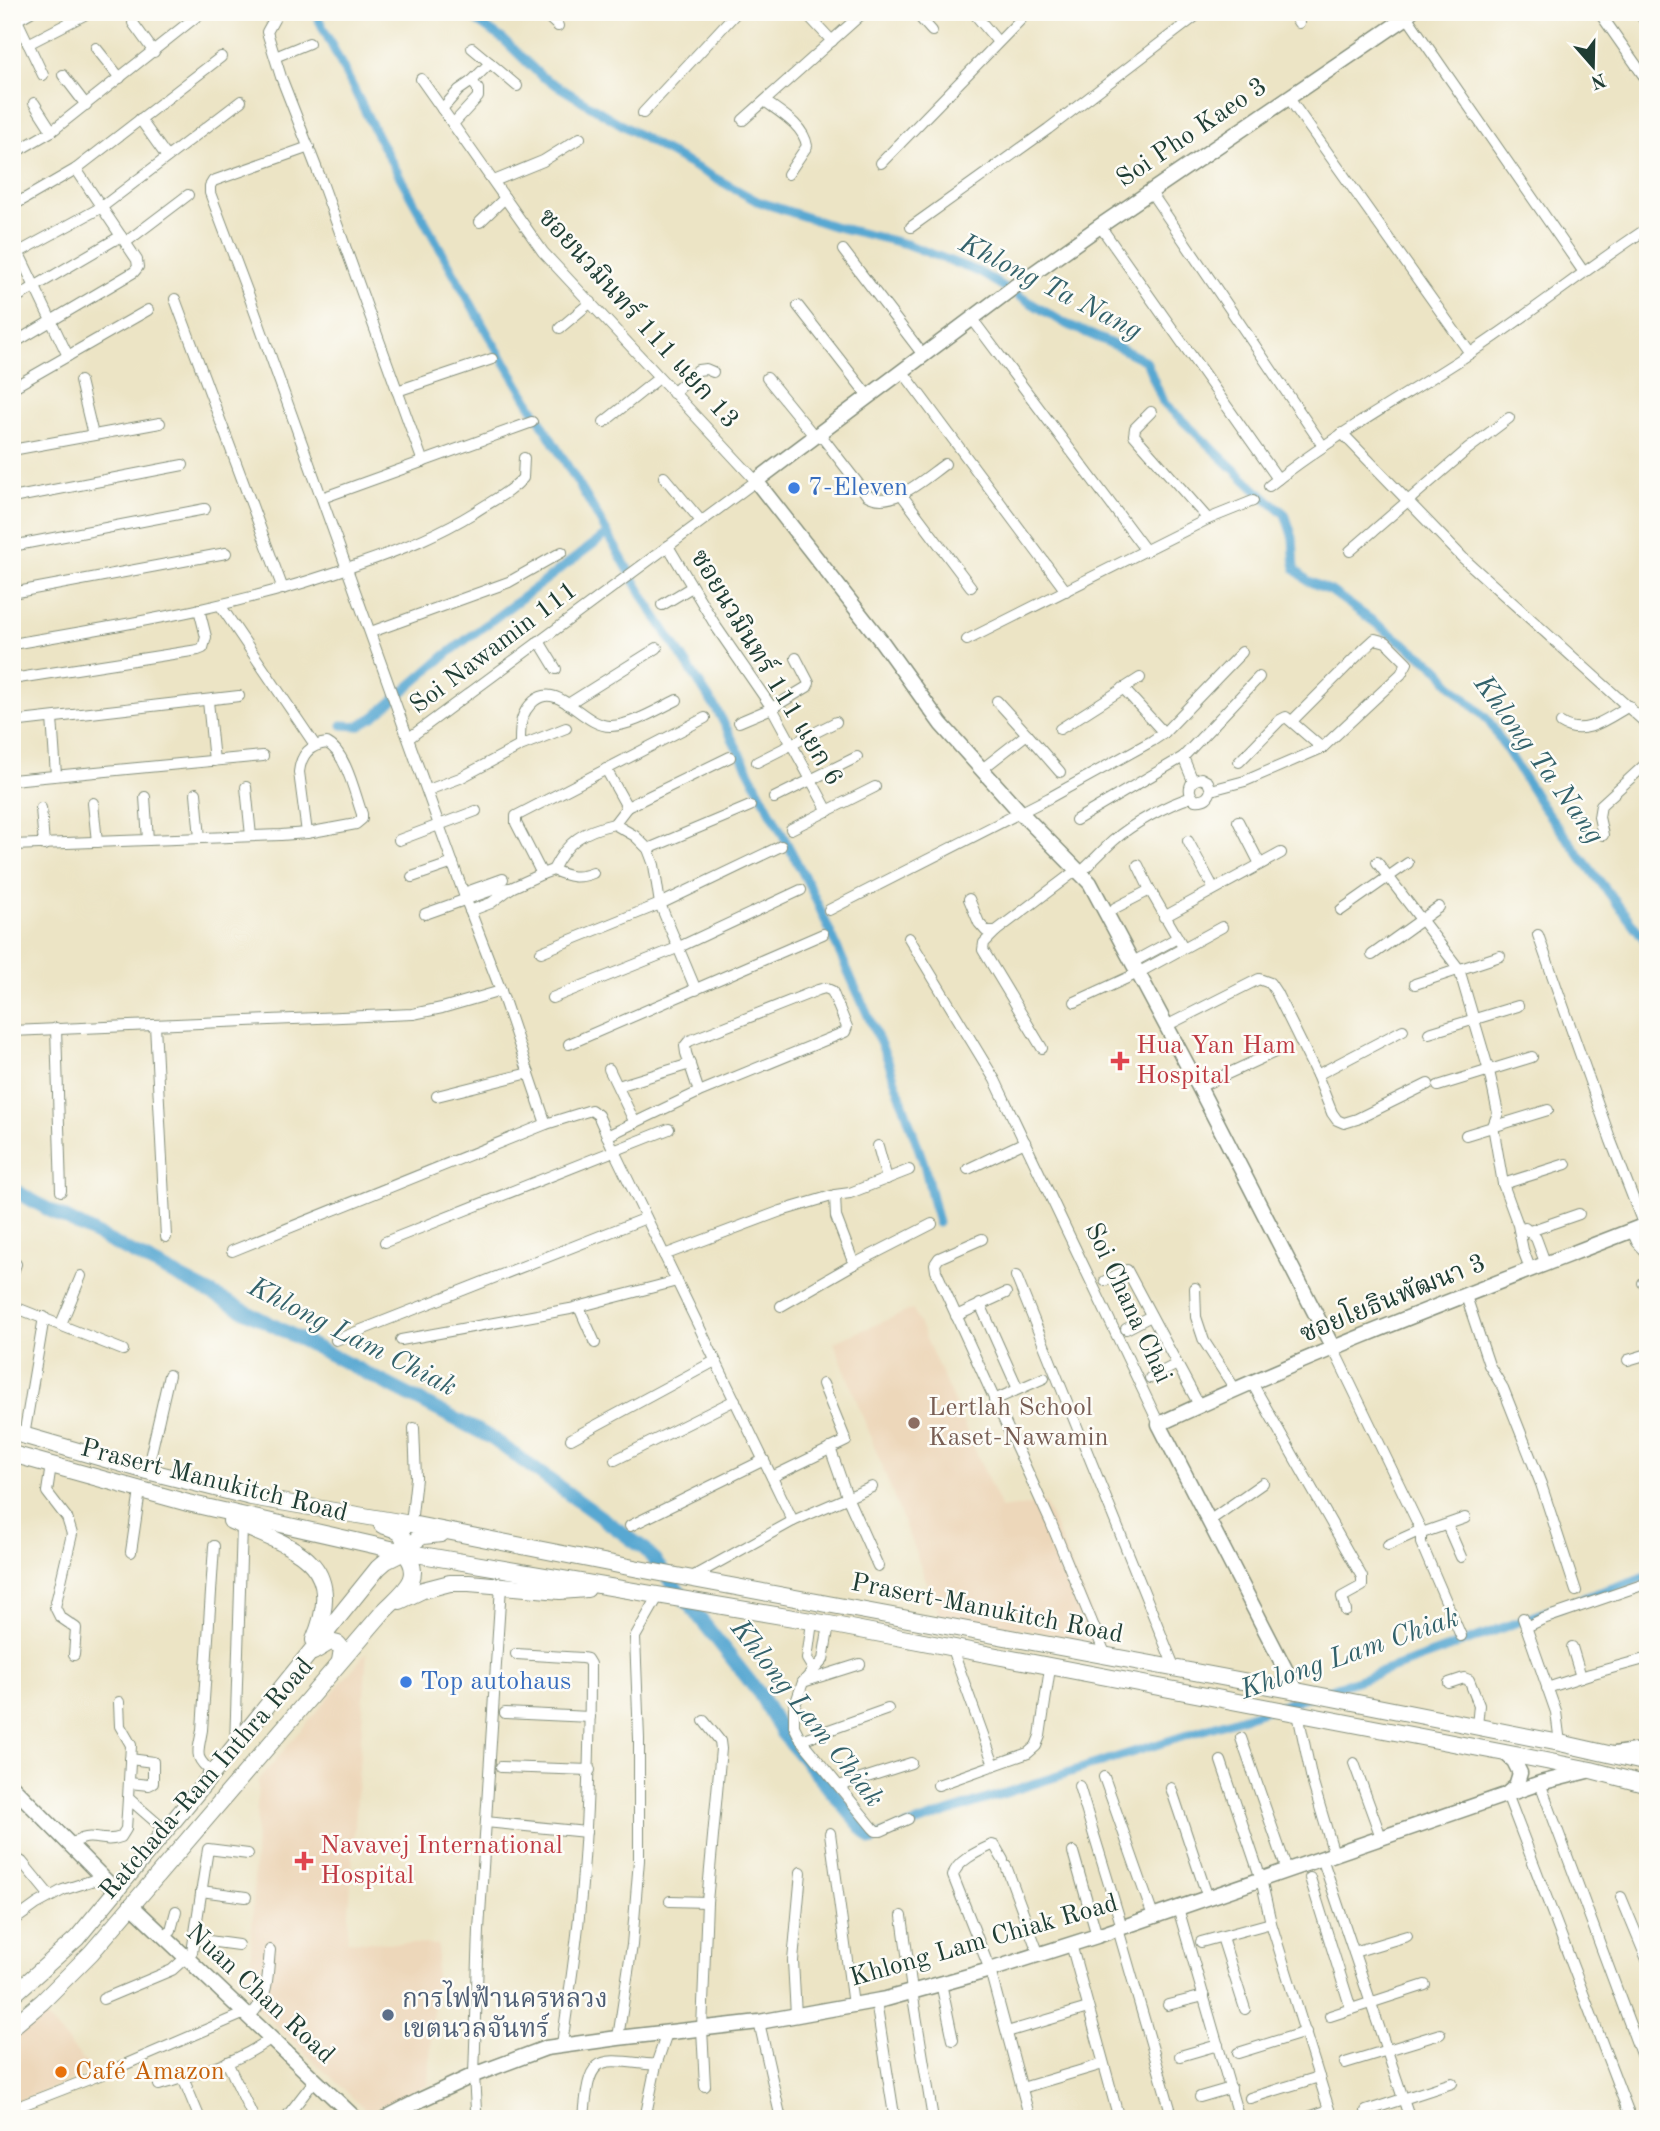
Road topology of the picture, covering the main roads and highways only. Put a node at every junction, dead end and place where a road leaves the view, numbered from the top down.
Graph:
1 (18, 1434) edge
2 (12, 1454) edge
3 (188, 1503) junction
4 (316, 1508) junction
5 (348, 1518) junction
6 (451, 1533) junction
7 (343, 1538) junction
8 (496, 1542) junction
9 (404, 1552) junction
10 (616, 1588) junction
11 (383, 1612) junction
12 (308, 1655) junction
13 (340, 1661) junction
14 (1648, 1763) edge
15 (1648, 1785) edge
16 (12, 1996) edge
17 (12, 2027) edge

1 - 4 main road, Prasert Manukitch Road
2 - 3 main road, Prasert Manukitch Road
3 - 7 main road, Prasert Manukitch Road
3 - 12 main road
4 - 5 main road, Ratchada-Ram Inthra Road
4 - 6 main road, Prasert-Manukitch Road
5 - 7 main road
5 - 9 main road, Ratchada-Ram Inthra Road
6 - 8 main road, Prasert-Manukitch Road
6 - 9 main road, Ratchada-Ram Inthra Road
7 - 9 main road, Prasert Manukitch Road
8 - 9 main road
8 - 14 main road, Prasert-Manukitch Road
9 - 10 main road, Prasert-Manukitch Road
9 - 11 main road, Ratchada-Ram Inthra Road
9 - 12 main road, Ratchada-Ram Inthra Road
10 - 11 main road
10 - 15 main road, Prasert-Manukitch Road
11 - 13 main road, Ratchada-Ram Inthra Road
12 - 13 main road
12 - 16 main road, Ratchada-Ram Inthra Road
13 - 17 main road, Ratchada-Ram Inthra Road

